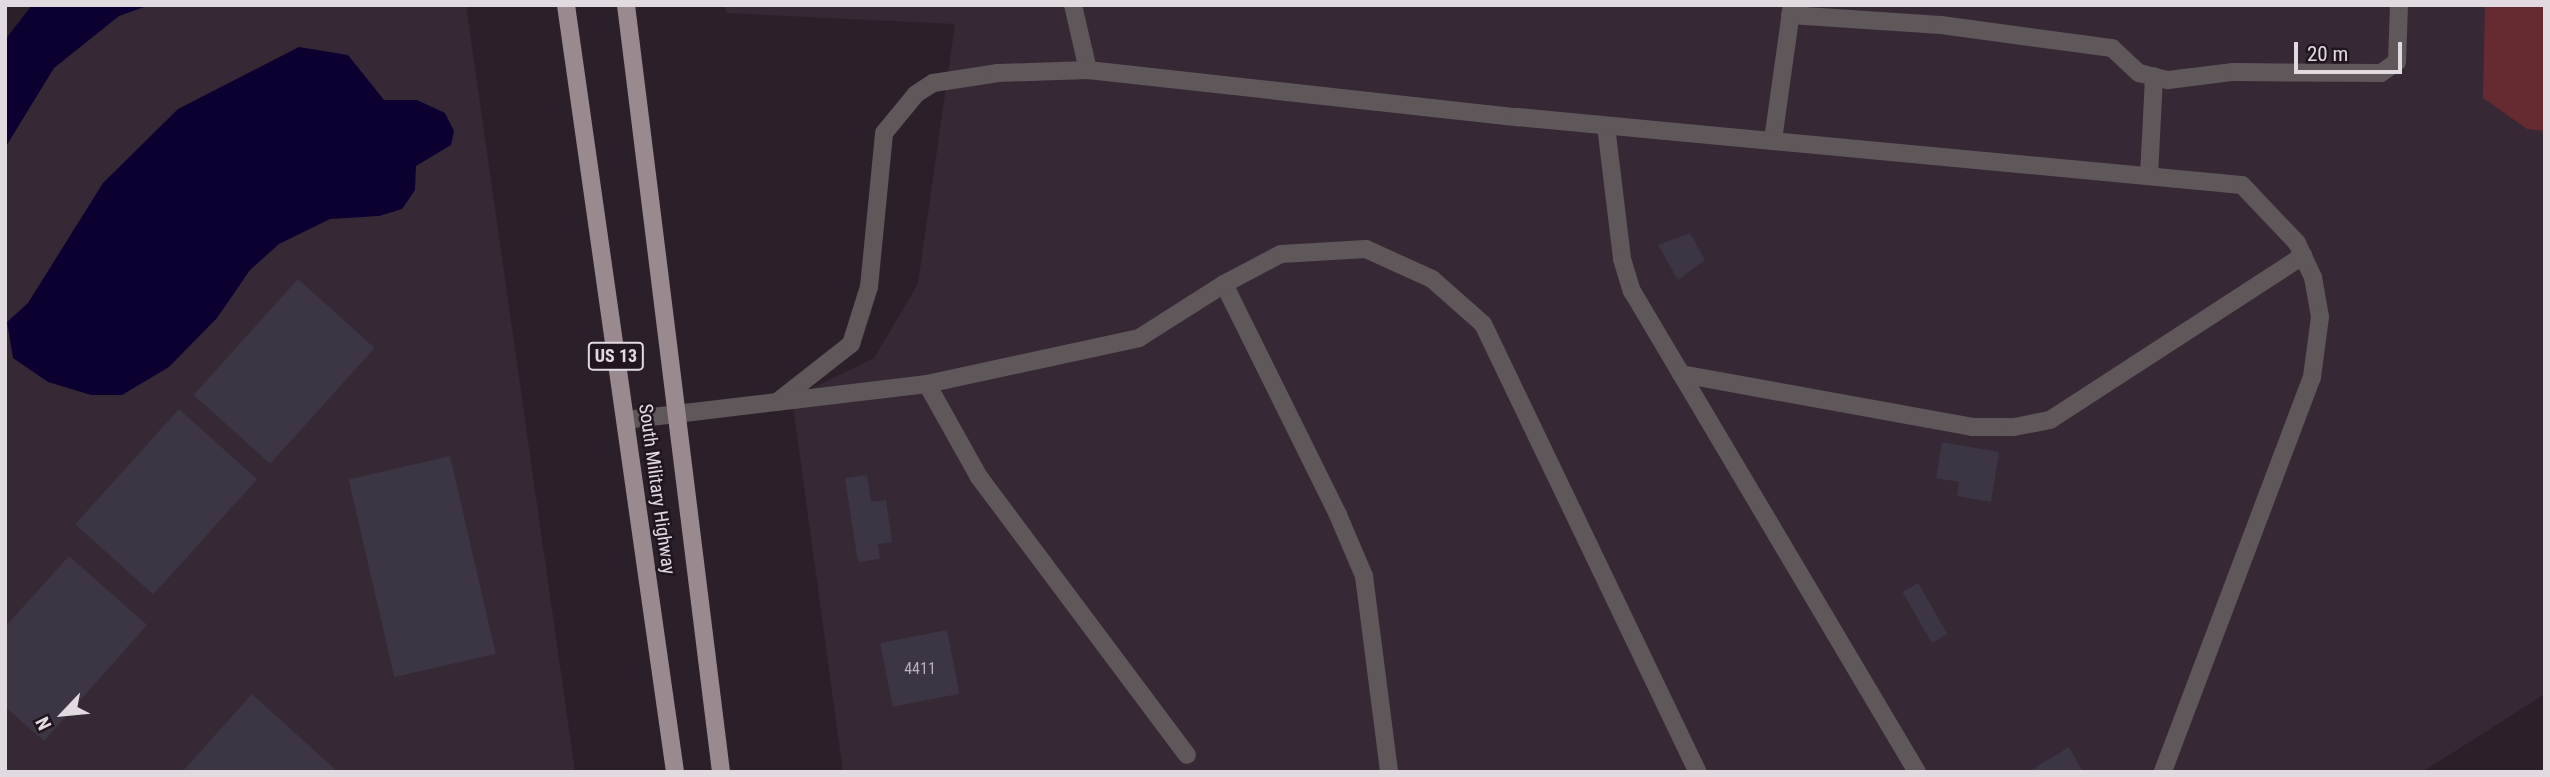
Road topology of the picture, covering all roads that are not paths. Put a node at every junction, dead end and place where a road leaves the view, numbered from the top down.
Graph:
1 (566, 5) edge
2 (626, 5) edge
3 (1073, 5) edge
4 (2399, 5) edge
5 (1791, 10) edge
6 (1088, 70) junction
7 (2154, 76) junction
8 (1605, 126) junction
9 (1773, 140) junction
10 (2149, 176) junction
11 (2303, 256) junction
12 (1224, 284) junction
13 (1681, 374) junction
14 (926, 384) junction
15 (777, 402) junction
16 (676, 414) junction
17 (626, 420) junction
18 (1187, 755) dead end
19 (675, 772) edge
20 (721, 772) edge
21 (1389, 772) edge
22 (1698, 772) edge
23 (1917, 772) edge
24 (2163, 772) edge

1 - 17 main road, South Military Highway / US 13
2 - 16 main road, South Military Highway / US 13
3 - 6 street
4 - 7 street
5 - 7 street
5 - 9 street
6 - 8 street
6 - 15 street
7 - 10 street
8 - 9 street
8 - 13 street
9 - 10 street
10 - 11 street
11 - 13 street
11 - 24 street
12 - 14 street
12 - 21 street
12 - 22 street
13 - 23 street
14 - 15 street
14 - 18 street
15 - 16 street
16 - 17 street
16 - 20 main road, South Military Highway / US 13
17 - 19 main road, South Military Highway / US 13

